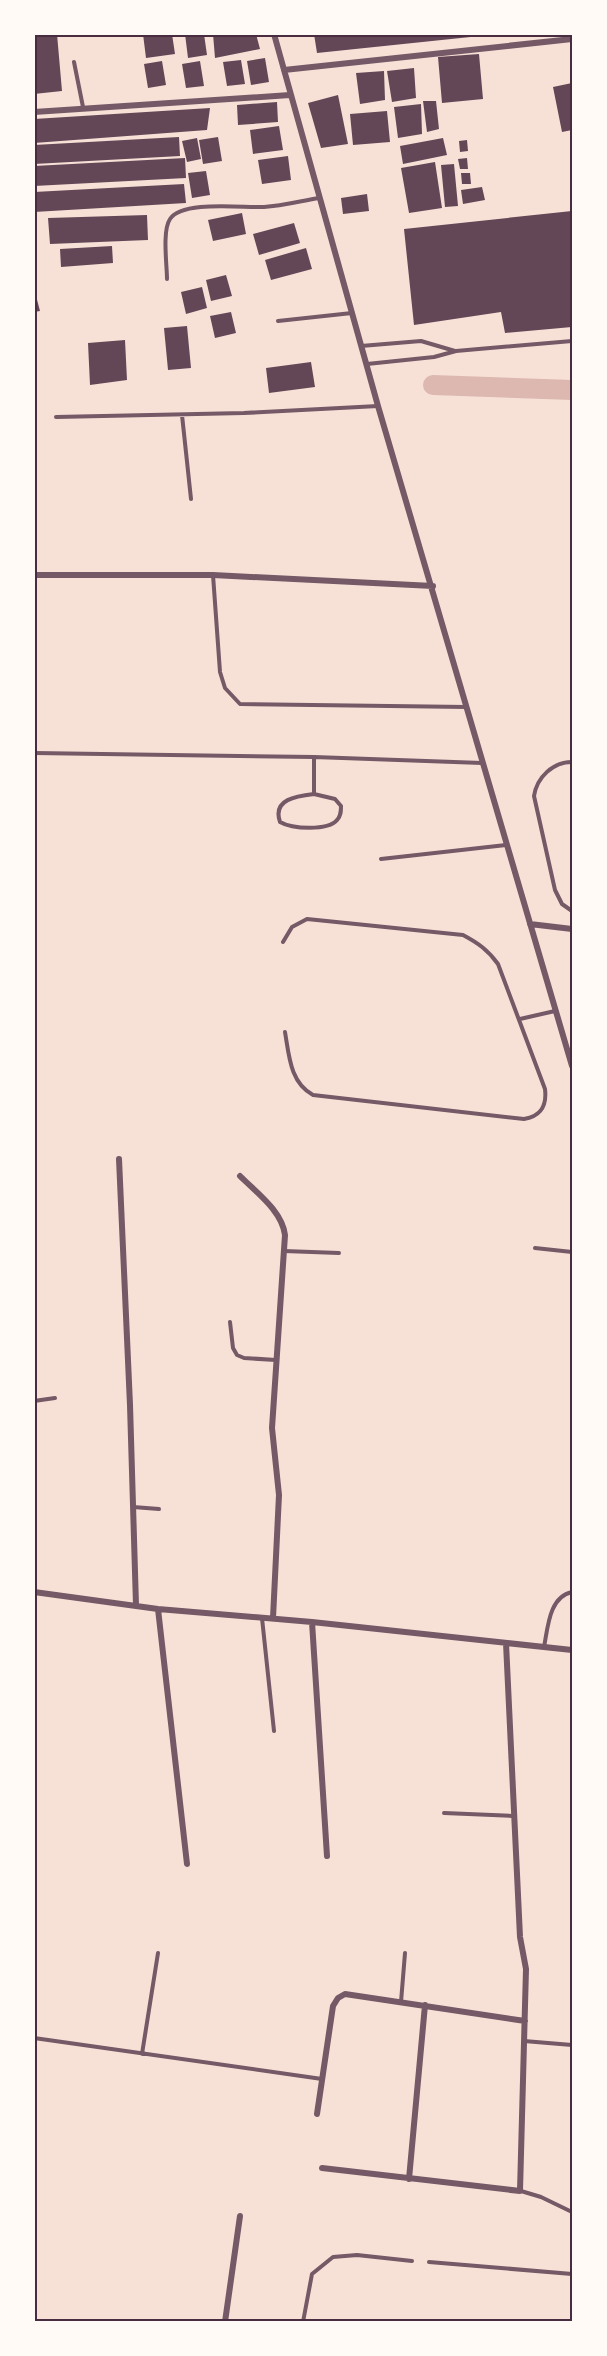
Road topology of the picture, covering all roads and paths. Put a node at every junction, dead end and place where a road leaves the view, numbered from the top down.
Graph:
1 (274, 34) edge
2 (573, 39) edge
3 (74, 62) dead end
4 (284, 70) junction
5 (290, 95) junction
6 (83, 107) junction
7 (34, 112) edge
8 (319, 198) junction
9 (167, 279) dead end
10 (352, 312) junction
11 (278, 321) dead end
12 (573, 341) edge
13 (361, 346) junction
14 (456, 351) junction
15 (366, 364) junction
16 (378, 406) junction
17 (182, 415) junction
18 (56, 417) dead end
19 (191, 499) dead end
20 (34, 564) edge
21 (35, 575) edge
22 (213, 575) junction
23 (433, 586) junction
24 (467, 707) junction
25 (34, 753) edge
26 (314, 756) junction
27 (573, 762) edge
28 (483, 763) junction
29 (314, 794) junction
30 (506, 844) junction
31 (381, 859) dead end
32 (573, 911) edge
33 (530, 924) junction
34 (573, 929) edge
35 (283, 942) dead end
36 (556, 1011) junction
37 (520, 1019) junction
38 (285, 1032) dead end
39 (573, 1066) edge
40 (119, 1159) dead end
41 (240, 1176) dead end
42 (535, 1248) dead end
43 (284, 1251) junction
44 (573, 1252) edge
45 (339, 1253) dead end
46 (230, 1322) dead end
47 (276, 1360) junction
48 (55, 1398) dead end
49 (34, 1401) edge
50 (133, 1507) junction
51 (159, 1509) dead end
52 (34, 1592) edge
53 (573, 1592) edge
54 (136, 1605) junction
55 (158, 1609) junction
56 (262, 1617) junction
57 (273, 1618) junction
58 (312, 1622) junction
59 (506, 1643) junction
60 (544, 1647) junction
61 (573, 1650) edge
62 (274, 1731) dead end
63 (444, 1813) dead end
64 (513, 1816) junction
65 (327, 1856) dead end
66 (187, 1864) dead end
67 (158, 1953) dead end
68 (405, 1953) dead end
69 (401, 2002) junction
70 (425, 2006) junction
71 (525, 2021) junction
72 (34, 2038) edge
73 (524, 2041) junction
74 (573, 2046) edge
75 (142, 2054) junction
76 (323, 2079) junction
77 (317, 2114) dead end
78 (322, 2168) dead end
79 (409, 2179) junction
80 (520, 2191) junction
81 (573, 2212) edge
82 (240, 2216) dead end
83 (412, 2261) dead end
84 (429, 2262) dead end
85 (573, 2274) edge
86 (225, 2322) edge
87 (303, 2322) edge

1 - 4 street
2 - 4 street
3 - 6 lane
4 - 5 street
5 - 6 street
5 - 8 street
6 - 7 street
8 - 9 lane
8 - 10 street
10 - 11 lane
10 - 13 street
12 - 14 lane
13 - 14 lane
13 - 15 street
14 - 15 lane
15 - 16 street
16 - 17 lane
16 - 23 street
17 - 18 lane
17 - 19 lane
20 - 21 lane
21 - 22 street
22 - 23 street
22 - 24 lane
23 - 24 street
24 - 28 street
25 - 26 lane
26 - 28 lane
26 - 29 lane
27 - 32 lane
28 - 30 street
29 - 29 lane
30 - 31 lane
30 - 33 street
33 - 34 street
33 - 36 street
35 - 37 lane
36 - 37 lane
36 - 39 street
37 - 38 lane
40 - 50 street
41 - 43 street
42 - 44 lane
43 - 45 lane
43 - 47 street
46 - 47 lane
47 - 57 street
48 - 49 lane
50 - 51 lane
50 - 54 street
52 - 54 street
53 - 60 lane
54 - 55 street
55 - 56 street
55 - 66 street
56 - 57 street
56 - 62 lane
57 - 58 street
58 - 59 street
58 - 65 street
59 - 60 street
59 - 64 street
60 - 61 street
63 - 64 lane
64 - 71 street
67 - 75 lane
68 - 69 lane
69 - 70 street
69 - 76 street
70 - 71 street
70 - 79 street
71 - 73 street
72 - 75 lane
73 - 74 lane
73 - 80 street
75 - 76 lane
76 - 77 street
78 - 79 street
79 - 80 street
80 - 81 lane
82 - 86 street
83 - 87 lane
84 - 85 lane

